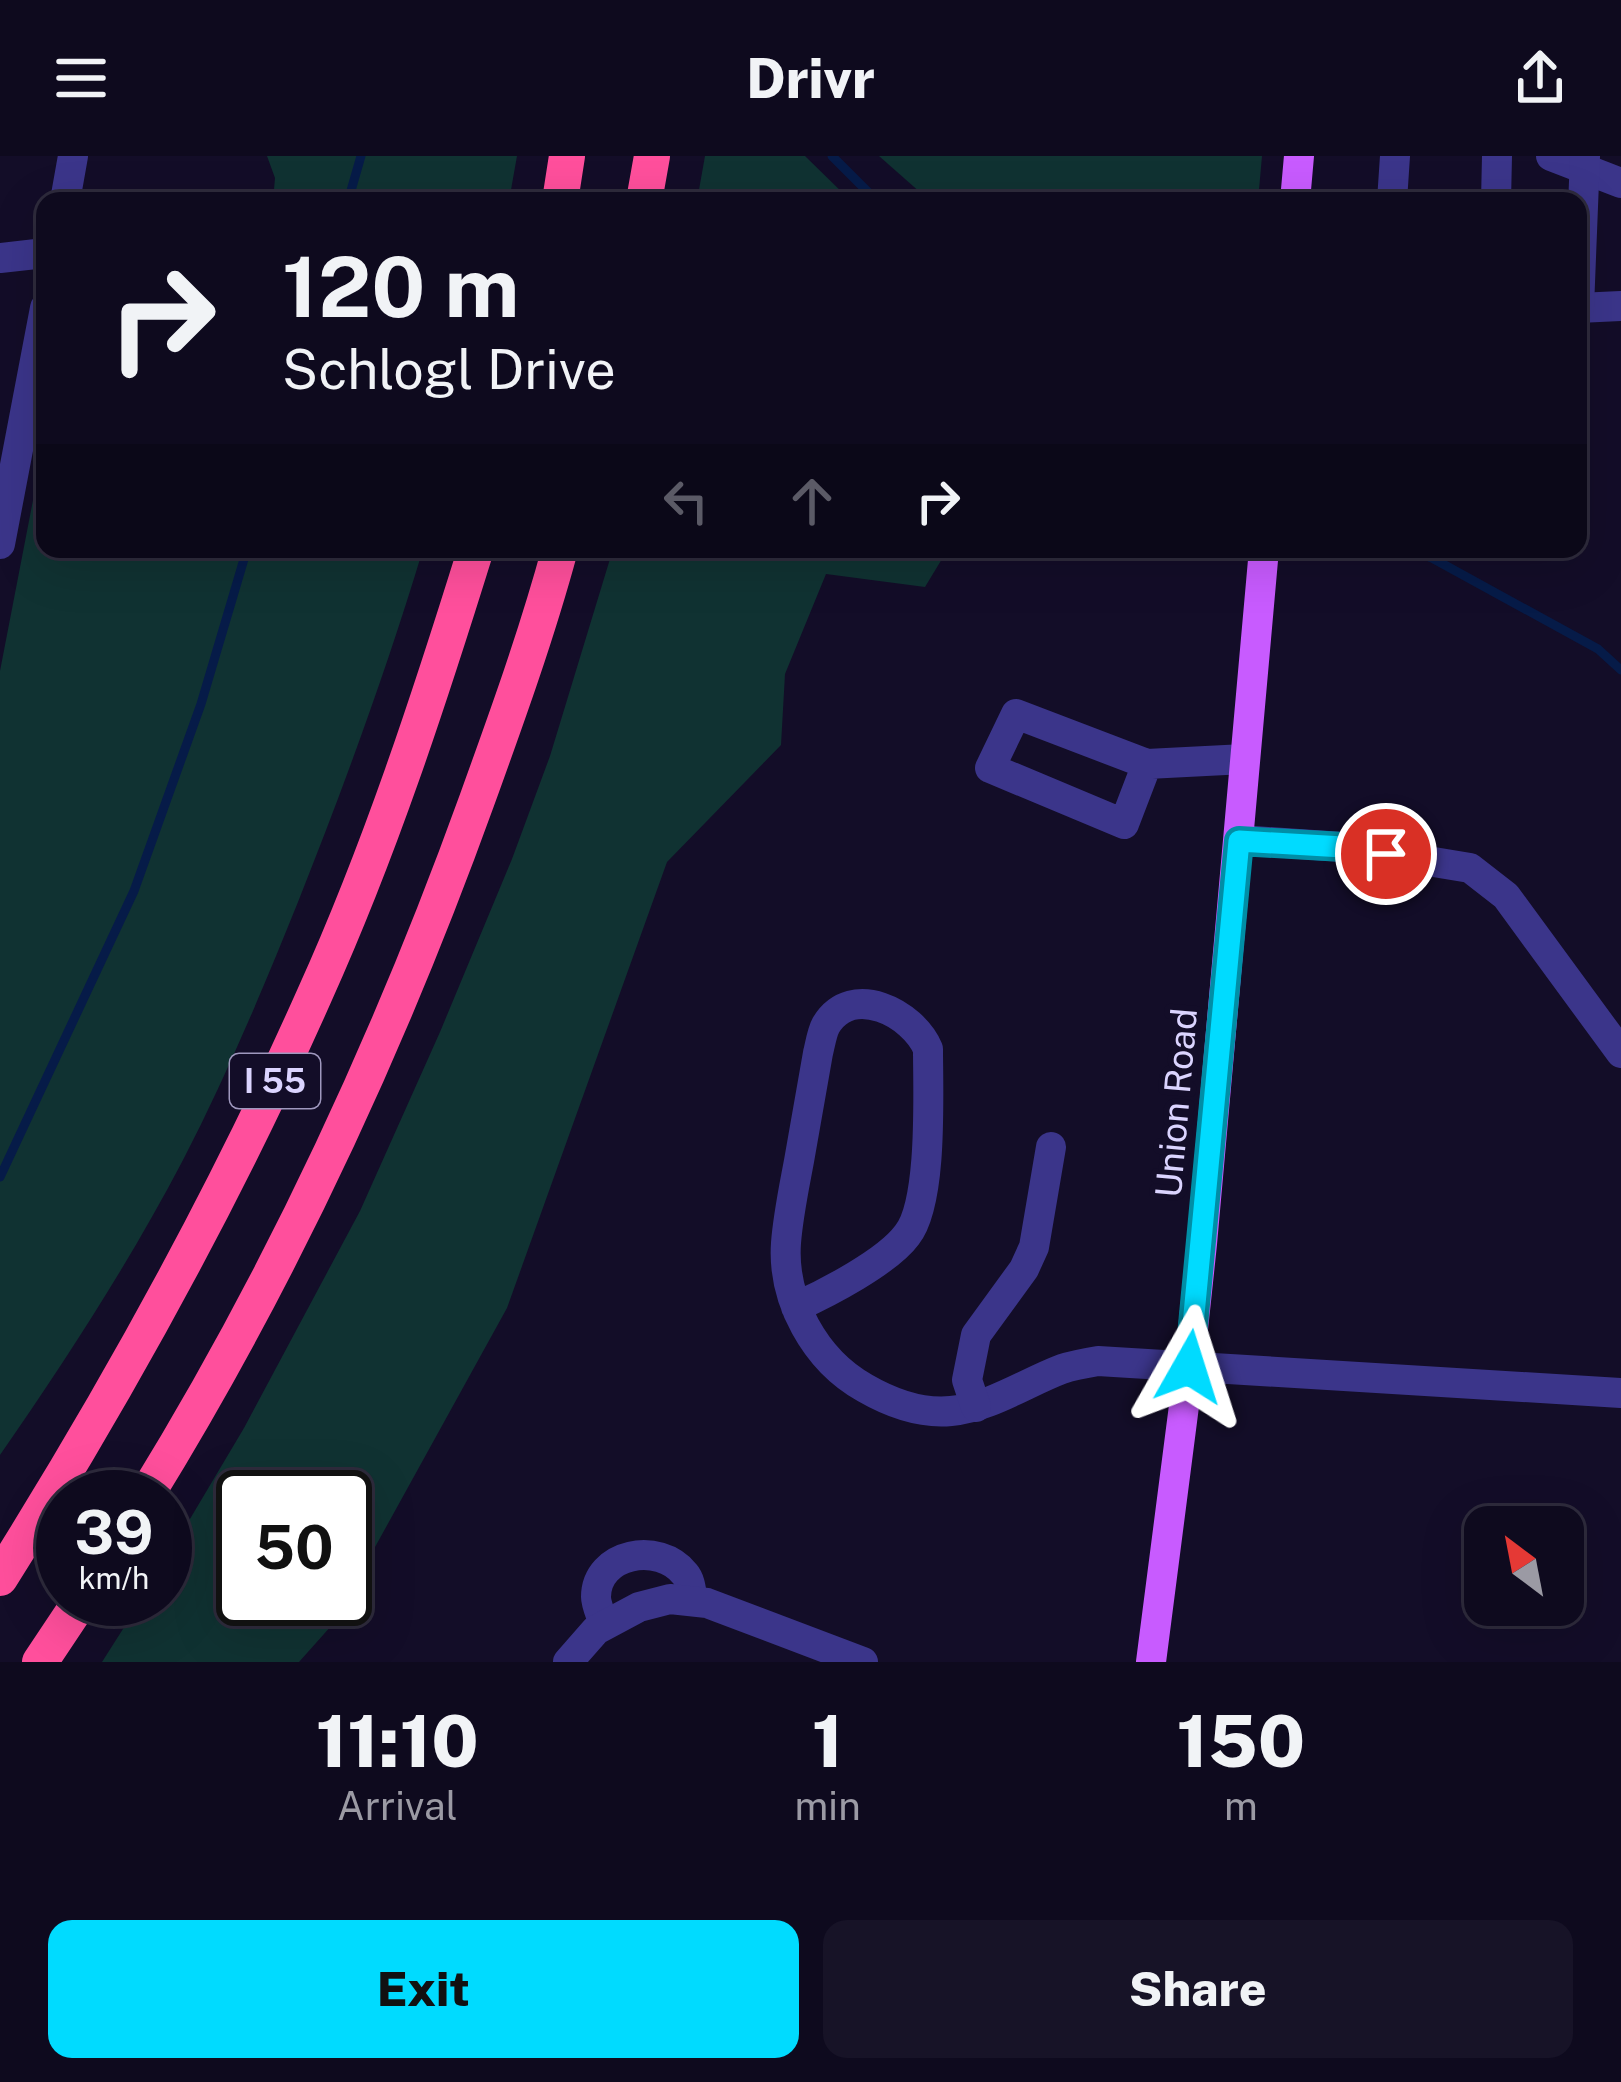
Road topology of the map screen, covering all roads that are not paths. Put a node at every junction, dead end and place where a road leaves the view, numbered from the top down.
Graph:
1 (73, 156) edge
2 (567, 156) edge
3 (1299, 156) edge
4 (1395, 156) edge
5 (1497, 156) edge
6 (1551, 156) edge
7 (1585, 162) edge
8 (1621, 183) edge
9 (67, 192) edge
10 (561, 192) edge
11 (1296, 192) edge
12 (1393, 192) edge
13 (1496, 192) edge
14 (1584, 192) edge
15 (36, 254) edge
16 (0, 258) edge
17 (1621, 306) edge
18 (1587, 308) edge
19 (36, 355) edge
20 (0, 544) edge
21 (473, 558) edge
22 (557, 558) edge
23 (1263, 558) edge
24 (1246, 759) junction
25 (1147, 764) junction
26 (1239, 841) junction
27 (1621, 1053) edge
28 (1051, 1148) dead end
29 (796, 1307) junction
30 (1189, 1367) junction
31 (1621, 1393) edge
32 (976, 1407) junction
33 (160, 1470) edge
34 (0, 1578) edge
35 (693, 1601) junction
36 (604, 1625) junction
37 (64, 1626) edge
38 (40, 1662) edge
39 (568, 1662) edge
40 (863, 1662) edge
41 (1151, 1662) edge

1 - 9 street
2 - 10 highway
3 - 11 main road
4 - 12 street
5 - 13 street
6 - 7 street
7 - 8 street
7 - 14 street
15 - 16 street
17 - 18 street
19 - 20 street
21 - 34 highway, I 55
22 - 33 highway, I 55
23 - 24 main road, Union Road
24 - 25 street
24 - 26 main road, Union Road
25 - 25 street
26 - 27 street
26 - 30 main road, Union Road
28 - 32 street
29 - 29 street
29 - 32 street
30 - 31 street
30 - 32 street
30 - 41 main road, Union Road
35 - 36 street
35 - 36 street
35 - 40 street
36 - 39 street
37 - 38 highway

